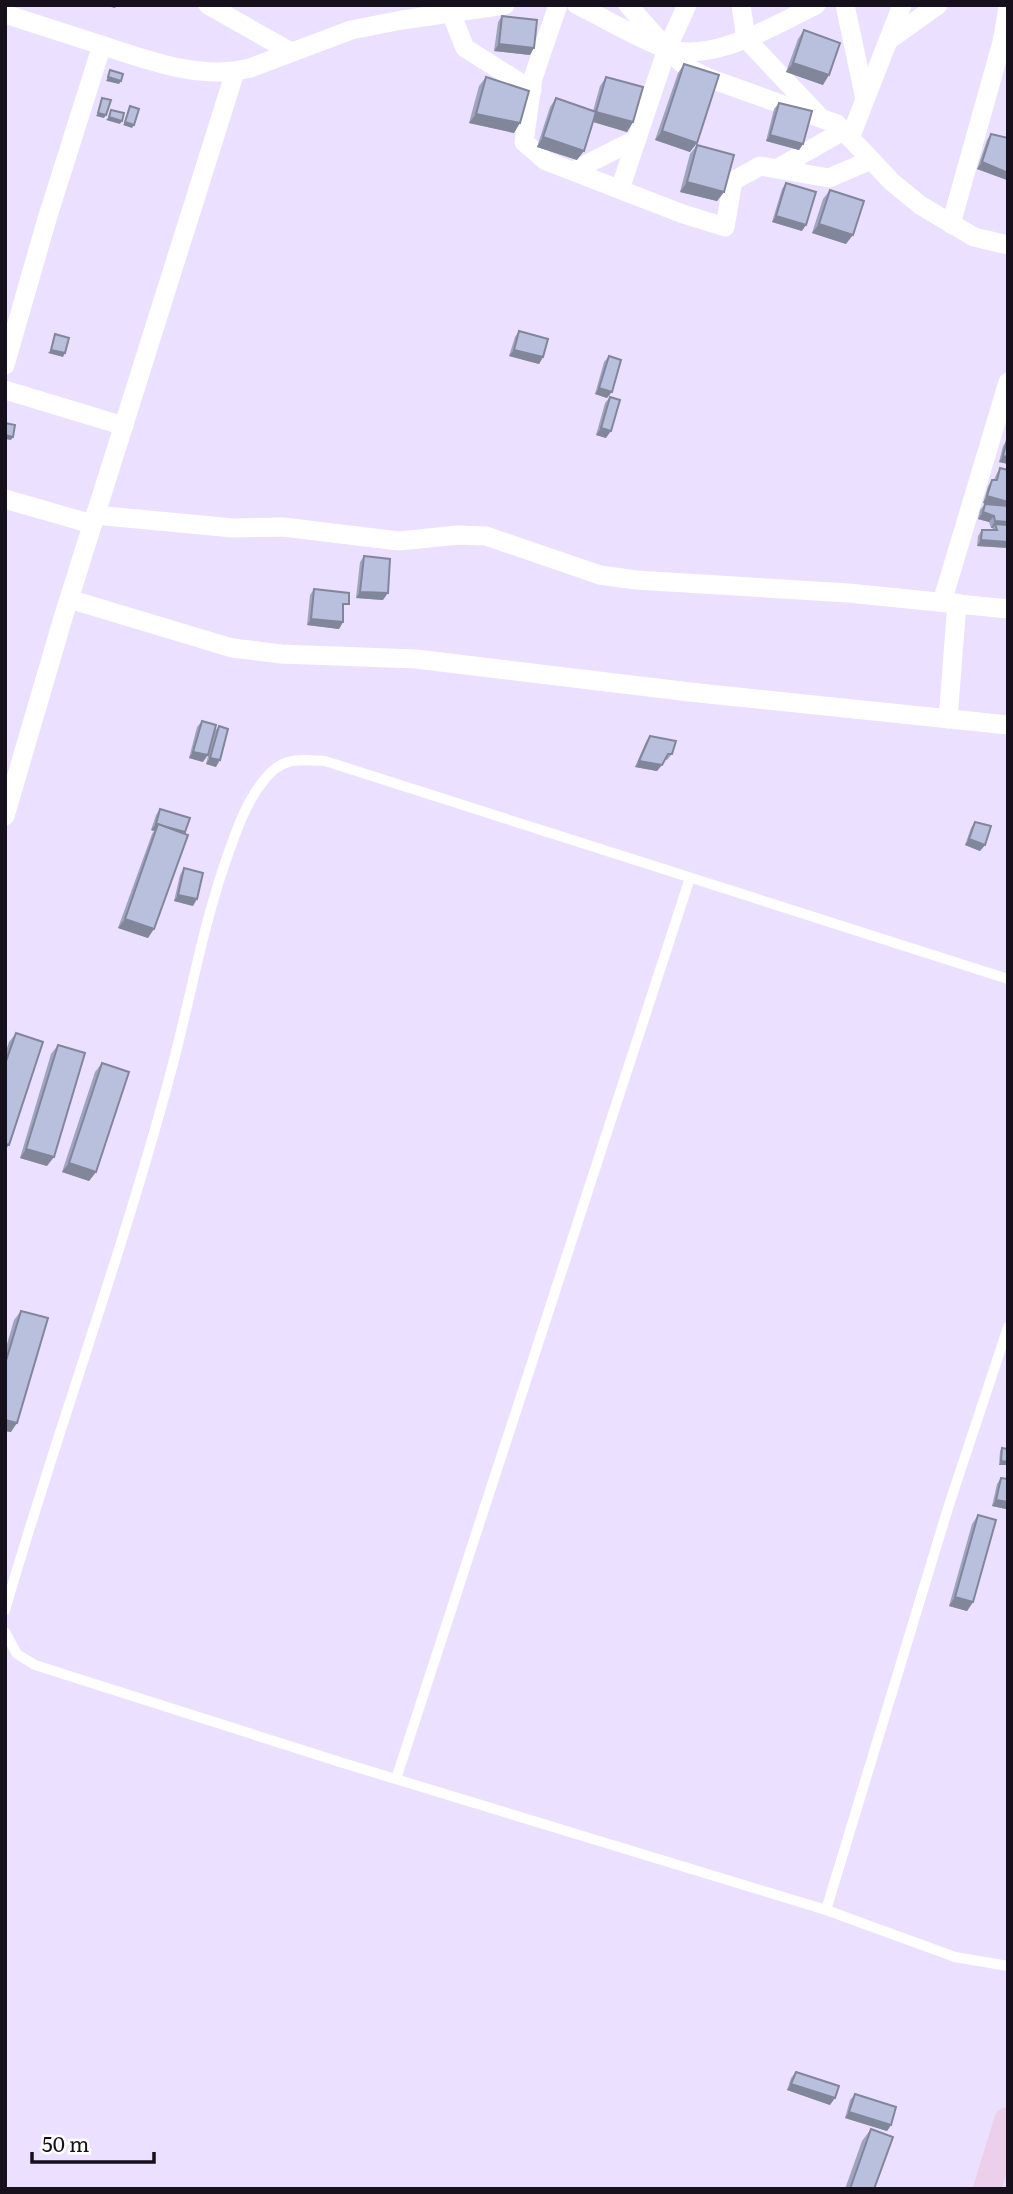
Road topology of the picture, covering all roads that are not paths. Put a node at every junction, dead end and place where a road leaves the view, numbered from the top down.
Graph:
1 (208, 5) edge
2 (505, 5) edge
3 (558, 5) edge
4 (577, 5) edge
5 (628, 5) edge
6 (687, 5) edge
7 (741, 5) edge
8 (816, 5) edge
9 (845, 5) edge
10 (902, 5) edge
11 (938, 5) edge
12 (1008, 8) edge
13 (451, 13) junction
14 (5, 14) edge
15 (746, 38) junction
16 (888, 41) junction
17 (102, 45) junction
18 (667, 49) junction
19 (291, 52) junction
20 (1002, 64) edge
21 (235, 72) junction
22 (532, 90) junction
23 (865, 99) junction
24 (820, 117) junction
25 (847, 134) junction
26 (637, 139) junction
27 (871, 160) junction
28 (778, 168) junction
29 (573, 171) junction
30 (620, 189) junction
31 (951, 224) junction
32 (1008, 245) edge
33 (5, 365) edge
34 (1008, 382) edge
35 (5, 390) edge
36 (124, 426) junction
37 (5, 499) edge
38 (94, 520) junction
39 (69, 599) junction
40 (949, 602) junction
41 (1008, 609) edge
42 (948, 719) junction
43 (1008, 725) edge
44 (5, 816) edge
45 (690, 878) junction
46 (1008, 979) edge
47 (1008, 1327) edge
48 (5, 1610) edge
49 (5, 1632) edge
50 (396, 1779) junction
51 (826, 1910) junction
52 (1008, 1966) edge
53 (1008, 2121) edge
54 (987, 2189) edge

1 - 19 street
2 - 13 street
3 - 22 street
4 - 18 street
5 - 18 street
6 - 18 street
7 - 15 street
8 - 15 street
9 - 23 street
10 - 16 street
11 - 16 street
12 - 20 street
13 - 19 street
13 - 22 street
14 - 17 street
15 - 18 street
15 - 24 street
16 - 23 street
17 - 21 street
17 - 33 street
18 - 24 street
18 - 26 street
19 - 21 street
20 - 31 street
21 - 36 street
22 - 29 street
23 - 25 street
24 - 25 street
25 - 27 street
25 - 28 street
26 - 29 street
26 - 30 street
27 - 28 street
27 - 31 street
28 - 30 street
29 - 30 street
31 - 32 street
34 - 40 street
35 - 36 street
36 - 38 street
37 - 38 street
38 - 39 street
38 - 40 street
39 - 42 street
39 - 44 street
40 - 41 street
40 - 42 street
42 - 43 street
45 - 46 lane
45 - 48 lane
45 - 50 lane
47 - 51 lane
49 - 50 lane
50 - 51 lane
51 - 52 lane
53 - 54 street

